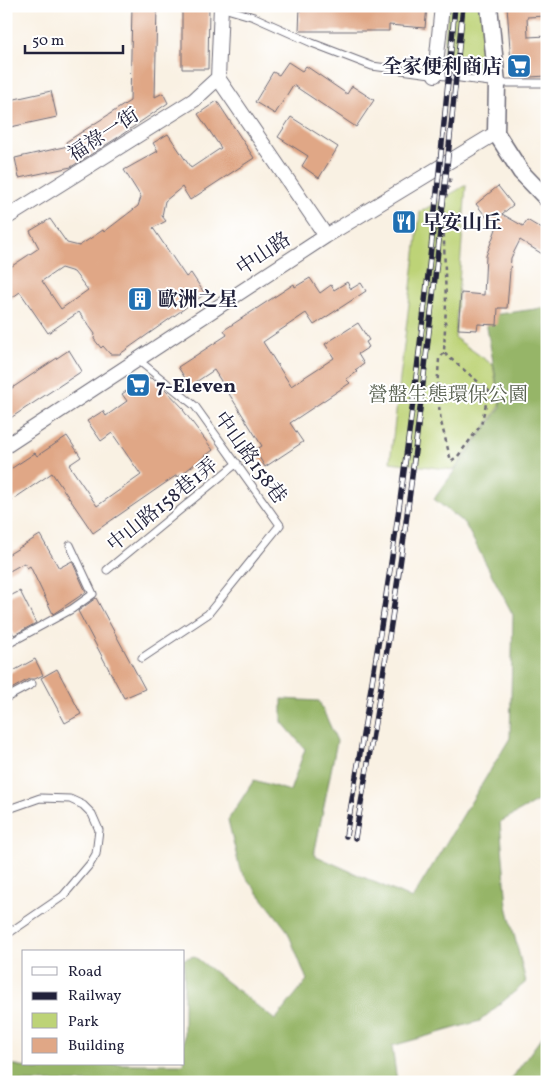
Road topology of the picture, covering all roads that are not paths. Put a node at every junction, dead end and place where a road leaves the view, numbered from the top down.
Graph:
1 (220, 6) edge
2 (442, 6) edge
3 (490, 6) edge
4 (435, 76) junction
5 (218, 78) junction
6 (547, 82) edge
7 (497, 83) junction
8 (496, 133) junction
9 (6, 198) edge
10 (547, 199) edge
11 (9, 217) edge
12 (326, 236) junction
13 (138, 360) junction
14 (6, 446) edge
15 (237, 463) junction
16 (70, 545) dead end
17 (107, 570) dead end
18 (6, 645) edge
19 (142, 658) dead end
20 (32, 684) dead end
21 (6, 698) edge
22 (6, 810) edge
23 (6, 935) edge

1 - 4 lane
1 - 5 street
2 - 4 street
3 - 7 street
4 - 7 lane
5 - 11 street, 福祿一街
5 - 12 street
6 - 7 lane
7 - 8 street
8 - 10 street
8 - 12 street, 中山路
9 - 11 lane
12 - 13 street, 中山路
13 - 14 street, 中山路
13 - 15 lane, 中山路158巷
15 - 17 lane, 中山路158巷1弄
15 - 19 lane, 中山路158巷
16 - 18 lane
20 - 21 lane
22 - 23 lane

